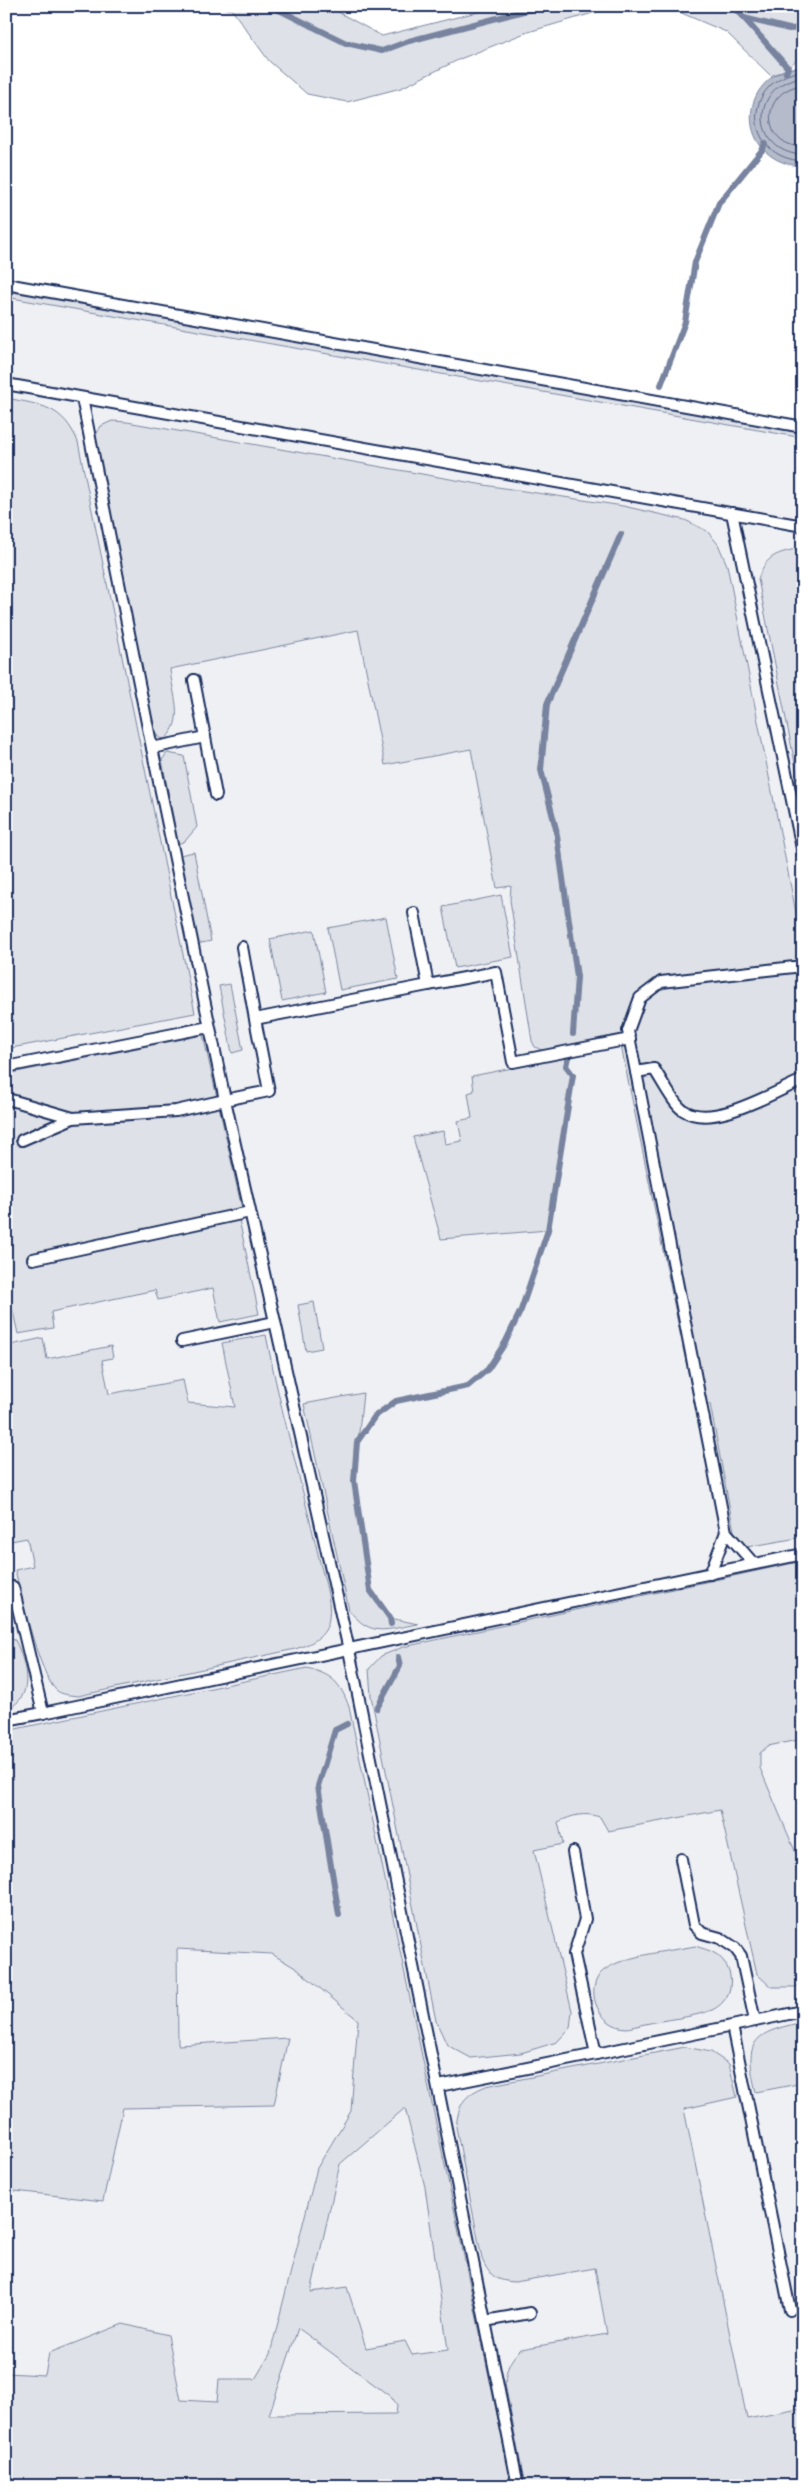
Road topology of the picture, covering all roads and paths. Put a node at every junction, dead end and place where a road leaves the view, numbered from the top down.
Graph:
1 (6, 284) edge
2 (6, 384) edge
3 (82, 398) junction
4 (803, 427) edge
5 (732, 513) junction
6 (803, 526) edge
7 (194, 680) dead end
8 (205, 737) junction
9 (152, 748) junction
10 (216, 795) dead end
11 (803, 853) edge
12 (414, 913) dead end
13 (242, 947) dead end
14 (803, 966) edge
15 (428, 985) junction
16 (255, 1019) junction
17 (210, 1027) junction
18 (630, 1039) junction
19 (6, 1067) edge
20 (636, 1072) junction
21 (803, 1080) edge
22 (11, 1100) dead end
23 (225, 1100) junction
24 (73, 1118) junction
25 (22, 1140) dead end
26 (250, 1212) junction
27 (33, 1259) dead end
28 (275, 1322) junction
29 (182, 1341) dead end
30 (726, 1532) junction
31 (803, 1554) edge
32 (754, 1564) junction
33 (710, 1574) junction
34 (13, 1588) dead end
35 (349, 1650) junction
36 (43, 1712) junction
37 (6, 1720) edge
38 (573, 1852) dead end
39 (681, 1859) dead end
40 (803, 2011) edge
41 (754, 2021) junction
42 (732, 2026) junction
43 (596, 2054) junction
44 (439, 2086) junction
45 (790, 2310) dead end
46 (530, 2313) dead end
47 (485, 2321) junction
48 (518, 2486) edge

1 - 4 lane
2 - 3 lane
3 - 5 lane
3 - 9 lane
5 - 6 lane
5 - 11 lane
7 - 8 lane
8 - 9 lane
8 - 10 lane
9 - 17 lane
12 - 15 lane
13 - 16 lane
14 - 18 lane
15 - 16 lane
15 - 18 lane
16 - 23 lane
17 - 19 lane
17 - 23 lane
18 - 20 lane
20 - 21 lane
20 - 30 lane
22 - 24 lane
23 - 24 lane
23 - 26 lane
24 - 25 lane
26 - 27 lane
26 - 28 lane
28 - 29 lane
28 - 35 lane
30 - 32 lane
30 - 33 lane
31 - 32 lane
32 - 33 lane
33 - 35 lane
34 - 36 lane
35 - 36 lane
35 - 44 lane
36 - 37 lane
38 - 43 lane
39 - 41 lane
40 - 41 lane
41 - 42 lane
42 - 43 lane
42 - 45 lane
43 - 44 lane
44 - 47 lane
46 - 47 lane
47 - 48 lane

